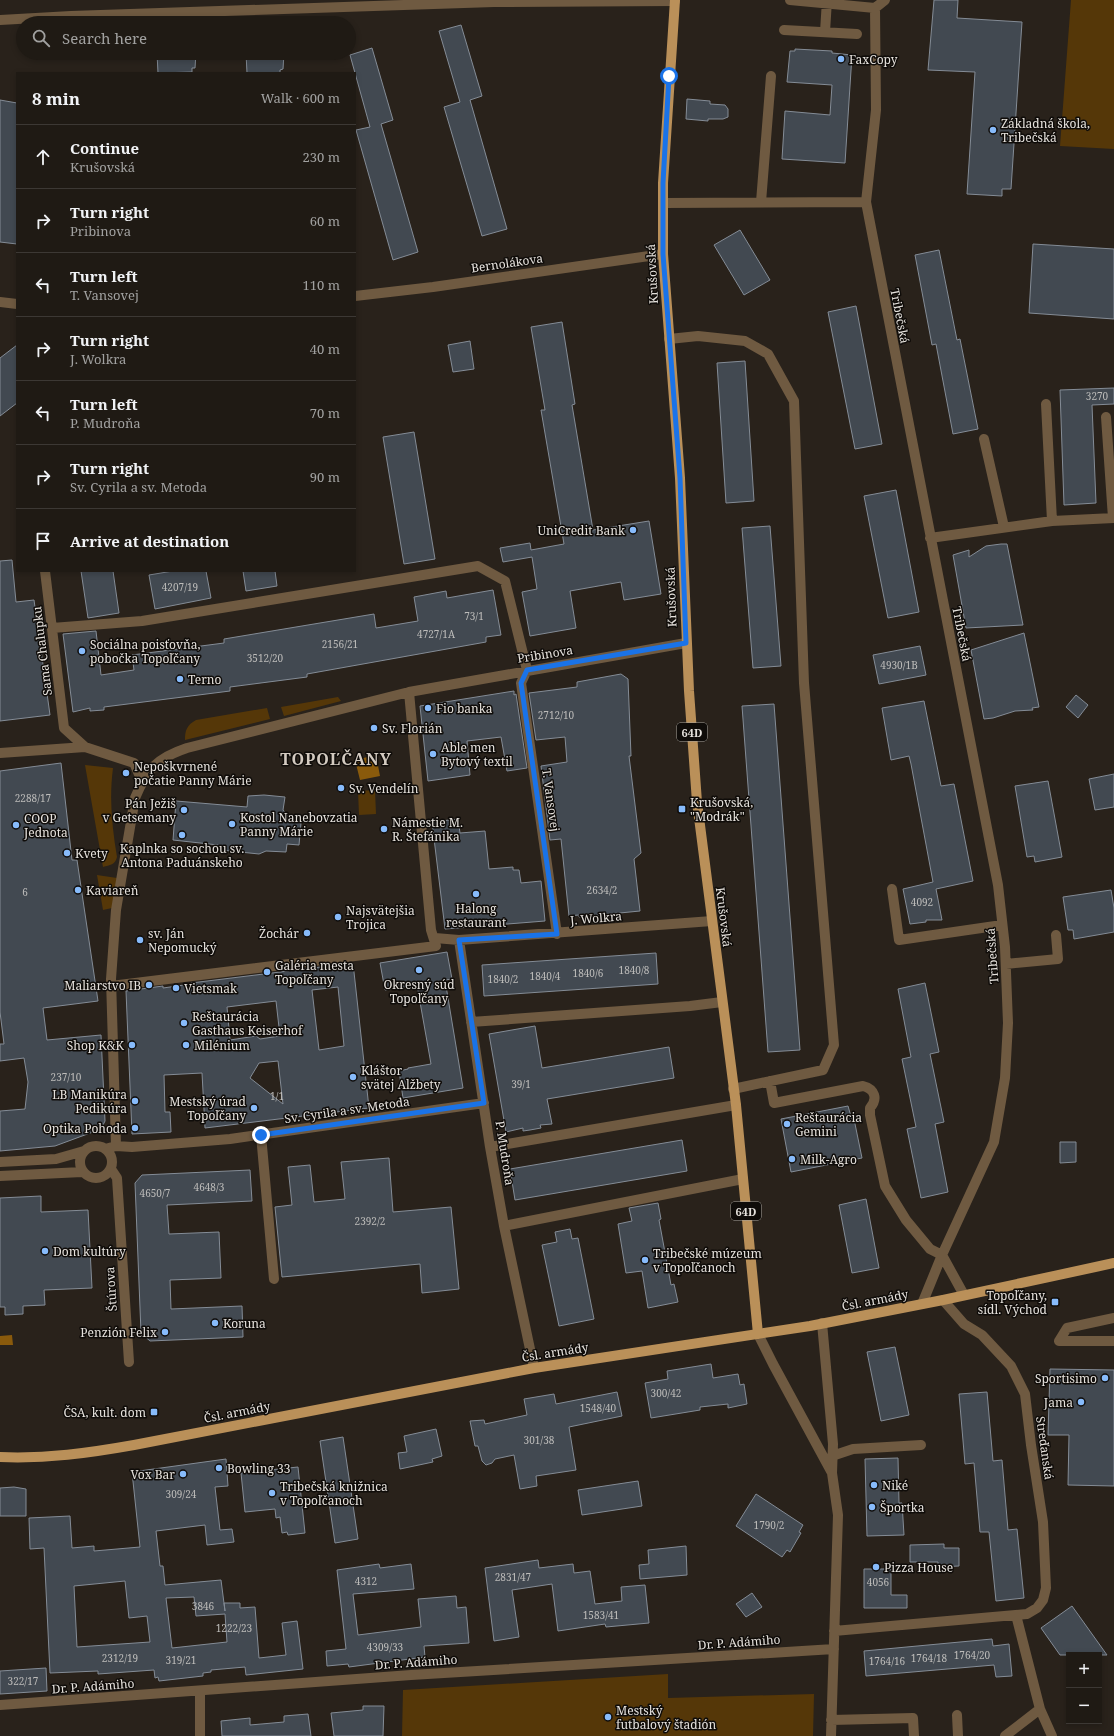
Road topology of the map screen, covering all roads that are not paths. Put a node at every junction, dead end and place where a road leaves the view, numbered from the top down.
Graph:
1 (675, 0) edge
2 (790, 0) edge
3 (885, 0) edge
4 (494, 1) edge
5 (827, 2) edge
6 (875, 8) junction
7 (76, 16) edge
8 (16, 19) edge
9 (0, 20) edge
10 (784, 30) dead end
11 (825, 32) junction
12 (856, 34) dead end
13 (770, 76) dead end
14 (664, 202) junction
15 (761, 202) junction
16 (866, 202) junction
17 (663, 254) junction
18 (356, 296) edge
19 (0, 302) edge
20 (16, 304) edge
21 (669, 339) junction
22 (1046, 404) dead end
23 (1106, 417) dead end
24 (984, 439) dead end
25 (1113, 518) edge
26 (1052, 521) junction
27 (1004, 527) junction
28 (930, 538) junction
29 (45, 572) edge
30 (52, 628) junction
31 (686, 643) junction
32 (527, 670) junction
33 (409, 692) junction
34 (85, 747) junction
35 (0, 753) edge
36 (142, 781) junction
37 (892, 889) dead end
38 (712, 921) junction
39 (1002, 925) junction
40 (557, 934) junction
41 (1056, 935) dead end
42 (435, 938) junction
43 (459, 940) junction
44 (1006, 964) junction
45 (111, 982) junction
46 (722, 1002) junction
47 (471, 1022) junction
48 (770, 1081) junction
49 (733, 1089) junction
50 (484, 1103) junction
51 (736, 1105) junction
52 (261, 1135) junction
53 (116, 1146) junction
54 (490, 1147) junction
55 (105, 1149) junction
56 (84, 1151) junction
57 (0, 1162) edge
58 (111, 1169) junction
59 (82, 1172) junction
60 (0, 1176) edge
61 (743, 1179) junction
62 (504, 1226) junction
63 (942, 1255) junction
64 (1114, 1263) edge
65 (274, 1279) dead end
66 (964, 1295) junction
67 (943, 1300) junction
68 (922, 1304) junction
69 (1114, 1318) edge
70 (822, 1323) junction
71 (758, 1334) junction
72 (1114, 1341) edge
73 (128, 1362) dead end
74 (534, 1368) junction
75 (921, 1445) dead end
76 (832, 1456) junction
77 (0, 1457) edge
78 (832, 1473) junction
79 (1016, 1615) junction
80 (834, 1631) junction
81 (834, 1649) junction
82 (200, 1691) junction
83 (0, 1705) edge
84 (1040, 1709) junction
85 (957, 1715) dead end
86 (831, 1720) junction
87 (200, 1736) edge
88 (831, 1736) edge
89 (914, 1736) edge
90 (958, 1736) edge
91 (1005, 1736) edge
92 (1052, 1736) edge

1 - 4 street
1 - 14 main road, Krušovská / 64D
2 - 5 street
3 - 6 street
4 - 7 street
5 - 6 street
5 - 11 street
6 - 16 street, Tribečská
8 - 9 street
10 - 11 street
11 - 12 street
13 - 15 street
14 - 15 street
14 - 17 main road, Krušovská / 64D
15 - 16 street
16 - 28 street, Tribečská
17 - 18 street, Bernolákova
17 - 21 main road, Krušovská / 64D
19 - 20 street
21 - 31 main road, Krušovská / 64D
21 - 48 street
22 - 26 street
23 - 25 street
24 - 27 street
25 - 26 street
26 - 27 street
27 - 28 street
28 - 39 street, Tribečská
29 - 30 street, Sama Chalupku
30 - 32 street
30 - 34 street, Sama Chalupku
31 - 32 street, Pribinova
31 - 38 main road, Krušovská / 64D
32 - 33 street, Pribinova
32 - 40 street, T. Vansovej
33 - 36 street
33 - 42 street
34 - 35 street
34 - 36 street
36 - 45 street
37 - 39 street
38 - 40 street, J. Wolkra
38 - 46 main road, Krušovská / 64D
39 - 44 street, Tribečská
40 - 43 street, J. Wolkra
41 - 44 street
42 - 43 street, J. Wolkra
42 - 45 street
43 - 47 street, P. Mudroňa
44 - 63 street, Tribečská
45 - 53 street
46 - 47 street
46 - 49 main road, Krušovská / 64D
47 - 50 street, P. Mudroňa
48 - 49 street
48 - 63 street
49 - 51 main road, Krušovská / 64D
50 - 52 street, Sv. Cyrila a sv. Metoda
50 - 54 street, P. Mudroňa
51 - 54 street
51 - 61 main road, Krušovská / 64D
52 - 53 street, Sv. Cyrila a sv. Metoda
52 - 65 street
53 - 55 street
54 - 62 street, P. Mudroňa
55 - 56 street
55 - 58 street
56 - 57 street
56 - 59 street
58 - 59 street
58 - 73 street, Štúrova
59 - 60 street
61 - 62 street
61 - 71 main road, Krušovská / 64D
62 - 74 street, P. Mudroňa
63 - 66 street
63 - 68 street, Tribečská
64 - 66 main road, Čsl. armády
66 - 67 main road, Čsl. armády
67 - 68 main road, Čsl. armády
67 - 79 street, Streďanská
68 - 70 main road, Čsl. armády
69 - 72 street
70 - 71 main road, Čsl. armády
70 - 76 street
71 - 74 main road, Čsl. armády
71 - 78 street
74 - 77 main road, Čsl. armády
75 - 76 street
76 - 78 street
78 - 80 street
79 - 80 street, Streďanská
79 - 84 street
80 - 81 street
81 - 82 street, Dr. P. Adámiho
81 - 86 street
82 - 83 street, Dr. P. Adámiho
82 - 87 street
84 - 91 street
84 - 92 street
85 - 90 street
86 - 88 street
86 - 89 street

